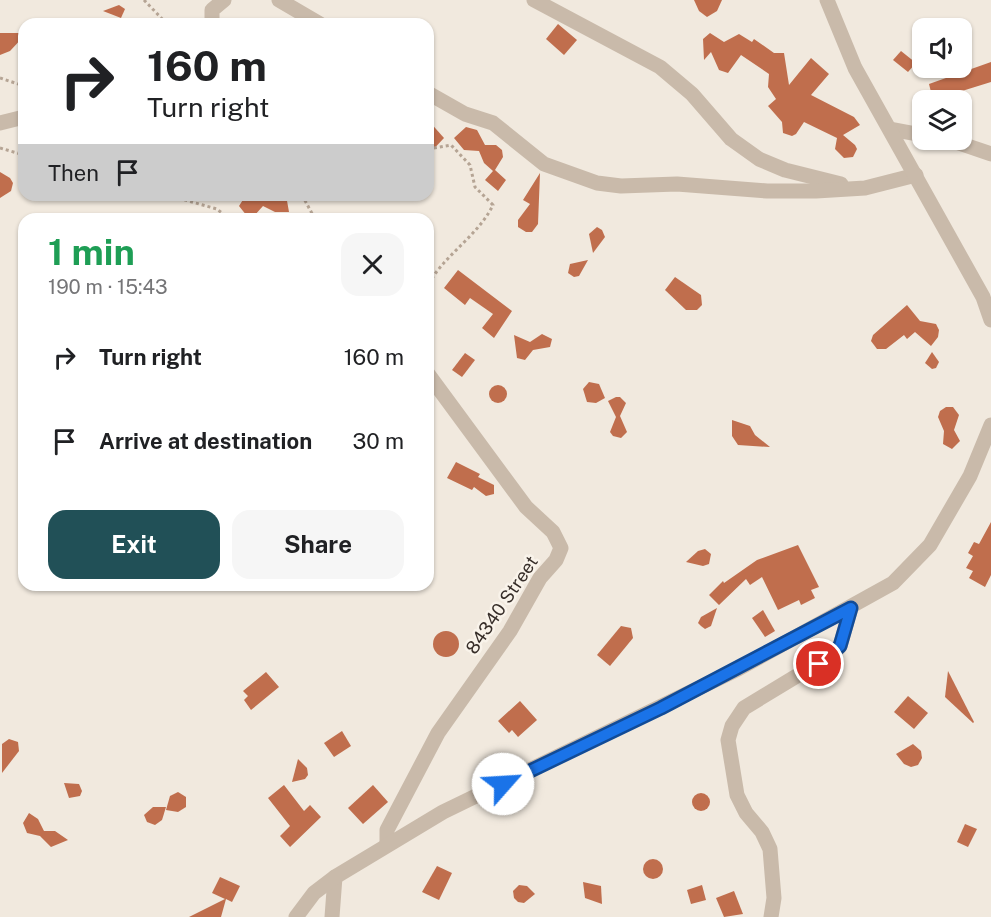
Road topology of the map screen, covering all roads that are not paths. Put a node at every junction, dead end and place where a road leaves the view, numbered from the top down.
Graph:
1 (224, 0) edge
2 (279, 0) edge
3 (534, 0) edge
4 (826, 0) edge
5 (212, 18) edge
6 (310, 18) edge
7 (434, 96) edge
8 (18, 118) edge
9 (0, 123) edge
10 (890, 129) junction
11 (912, 133) edge
12 (972, 148) edge
13 (991, 154) edge
14 (916, 175) junction
15 (865, 188) junction
16 (991, 320) edge
17 (434, 382) edge
18 (991, 424) edge
19 (851, 608) junction
20 (387, 844) junction
21 (335, 877) junction
22 (296, 917) edge
23 (332, 917) edge
24 (771, 917) edge

1 - 5 street
2 - 6 street
3 - 15 street
4 - 10 street
7 - 15 street
8 - 9 street
10 - 11 street
10 - 14 street
12 - 13 street
14 - 15 street
14 - 16 street
17 - 20 street, 84340 Street
18 - 19 street
19 - 20 street
19 - 24 street
20 - 21 street
21 - 22 street
21 - 23 street

